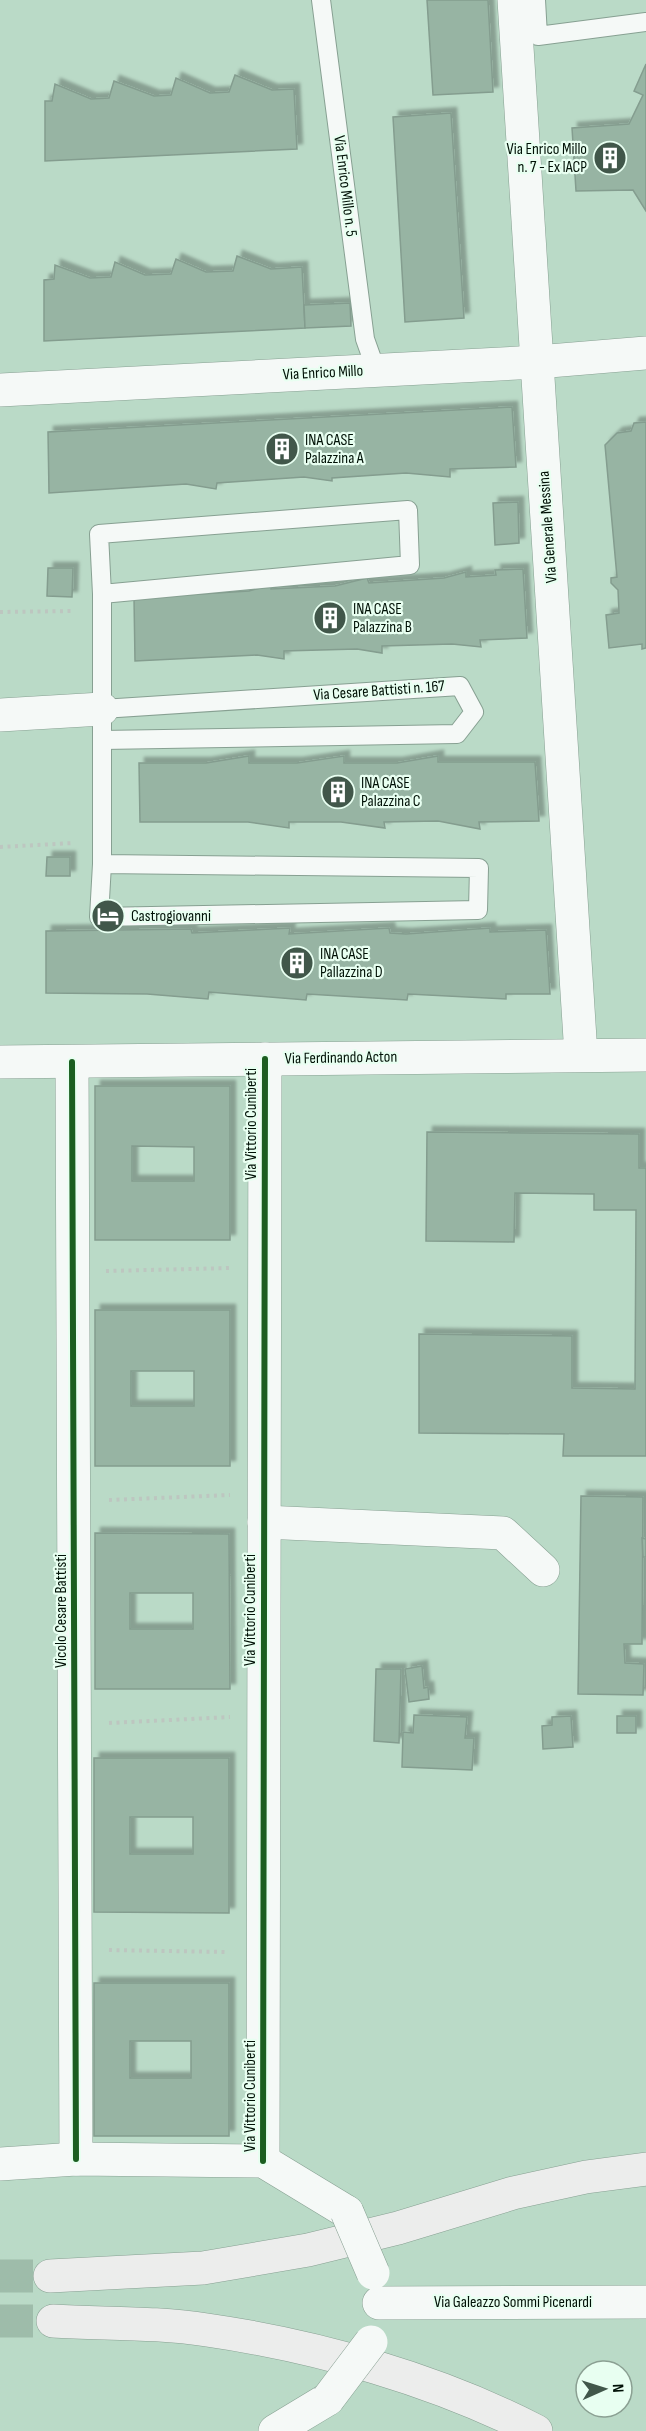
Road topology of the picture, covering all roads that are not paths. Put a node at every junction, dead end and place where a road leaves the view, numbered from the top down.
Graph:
1 (321, 0) edge
2 (514, 0) edge
3 (536, 0) edge
4 (646, 22) edge
5 (646, 353) edge
6 (537, 362) junction
7 (376, 370) junction
8 (0, 390) edge
9 (102, 602) junction
10 (0, 715) edge
11 (102, 725) junction
12 (102, 864) junction
13 (581, 1054) junction
14 (646, 1055) edge
15 (265, 1059) junction
16 (0, 1062) edge
17 (72, 1062) junction
18 (264, 1508) junction
19 (543, 1570) dead end
20 (76, 2159) junction
21 (263, 2161) junction
22 (0, 2164) edge
23 (646, 2169) edge
24 (50, 2276) tunnel mouth
25 (376, 2288) junction
26 (646, 2302) edge
27 (52, 2321) tunnel mouth
28 (275, 2431) edge
29 (536, 2431) edge

1 - 7 lane, Via Enrico Millo n. 5
2 - 6 street, Via Generale Messina
3 - 4 lane
5 - 6 street, Via Enrico Millo
6 - 7 street, Via Enrico Millo
6 - 13 street, Via Generale Messina
7 - 8 street, Via Enrico Millo
9 - 9 lane
9 - 11 lane
10 - 11 street
11 - 11 lane, Via Cesare Battisti n. 167
11 - 12 lane
12 - 12 lane
13 - 14 street, Via Ferdinando Acton
13 - 15 street, Via Ferdinando Acton
15 - 17 street, Via Ferdinando Acton
15 - 18 street, Via Vittorio Cuniberti
16 - 17 street, Via Ferdinando Acton
17 - 20 street, Vicolo Cesare Battisti
18 - 19 street
18 - 21 street, Via Vittorio Cuniberti
20 - 21 street
20 - 22 street
21 - 25 street, bridge
23 - 24 main road
25 - 26 street, Via Galeazzo Sommi Picenardi
25 - 28 street, bridge
27 - 29 main road

